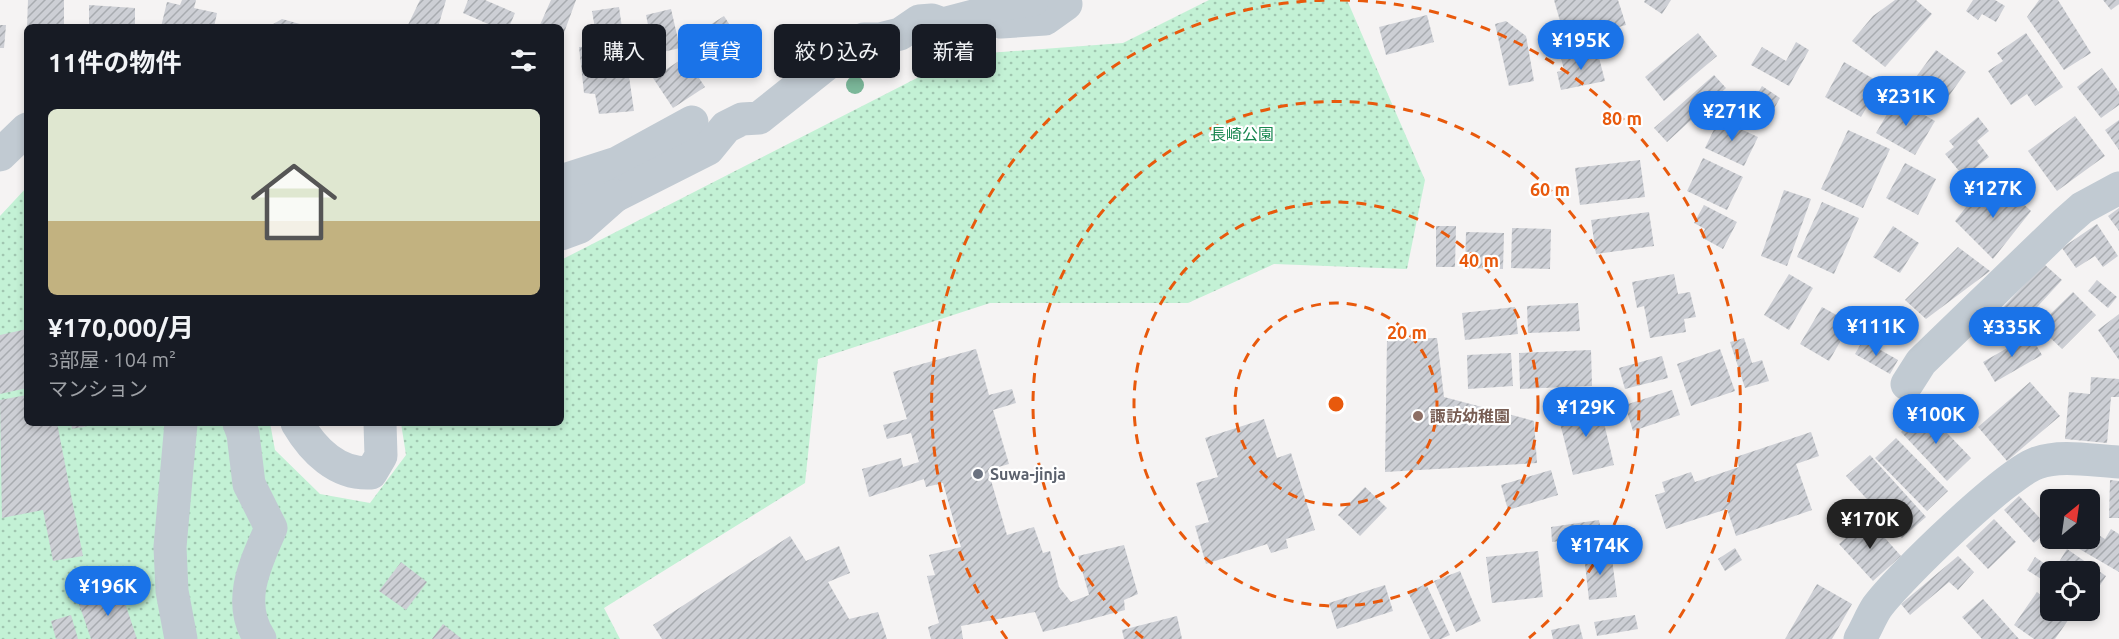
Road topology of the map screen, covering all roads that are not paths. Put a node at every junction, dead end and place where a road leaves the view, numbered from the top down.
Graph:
1 (1032, 0) edge
2 (1069, 1) edge
3 (981, 14) junction
4 (24, 132) edge
5 (700, 136) junction
6 (0, 155) edge
7 (564, 180) edge
8 (2119, 188) edge
9 (615, 195) junction
10 (564, 210) edge
11 (564, 233) edge
12 (1907, 384) dead end
13 (182, 426) edge
14 (239, 426) edge
15 (299, 426) edge
16 (380, 426) edge
17 (2119, 462) edge
18 (181, 639) edge
19 (260, 639) edge
20 (1860, 639) edge

1 - 3 street
2 - 3 street
3 - 5 street
4 - 6 street
5 - 7 street
5 - 9 street
8 - 12 street
9 - 10 street
9 - 11 street
13 - 18 street
14 - 19 street
15 - 16 street
17 - 20 street

